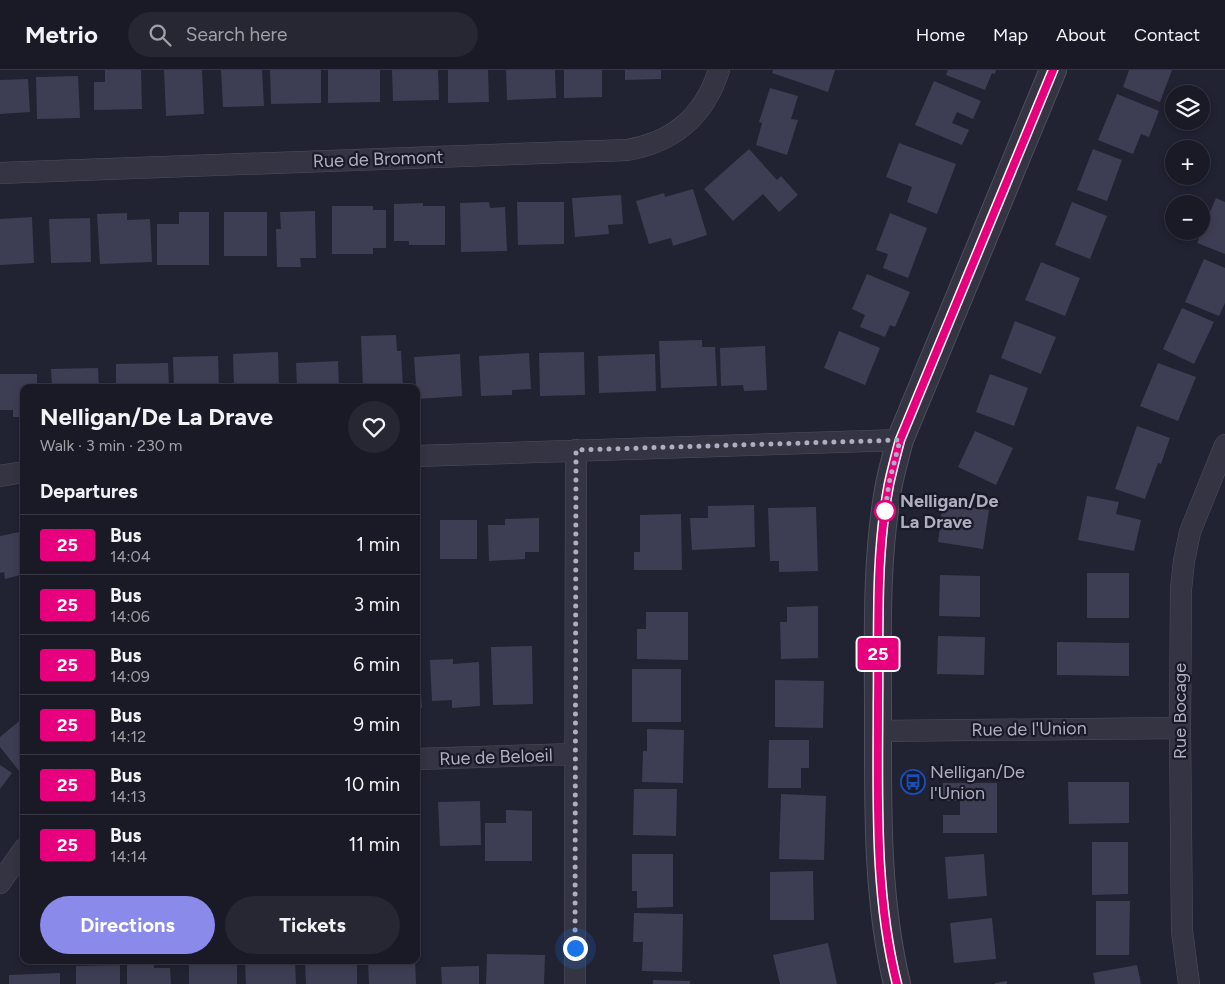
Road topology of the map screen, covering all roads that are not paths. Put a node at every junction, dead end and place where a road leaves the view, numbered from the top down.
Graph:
1 (719, 70) edge
2 (1053, 70) edge
3 (0, 173) edge
4 (900, 440) junction
5 (1225, 445) edge
6 (576, 450) junction
7 (420, 456) edge
8 (20, 473) edge
9 (0, 476) edge
10 (1180, 728) junction
11 (878, 731) junction
12 (576, 754) junction
13 (420, 759) edge
14 (20, 855) edge
15 (0, 883) edge
16 (576, 984) edge
17 (897, 984) edge
18 (1189, 984) edge

1 - 3 street, Rue de Bromont
2 - 4 street
4 - 6 street
4 - 11 street
5 - 10 street, Rue Bocage
6 - 7 street
6 - 12 street, Rue de Beloeil
8 - 9 street
10 - 11 street, Rue de l'Union
10 - 18 street, Rue Bocage
11 - 17 street
12 - 13 street, Rue de Beloeil
12 - 16 street, Rue de Beloeil
14 - 15 street

